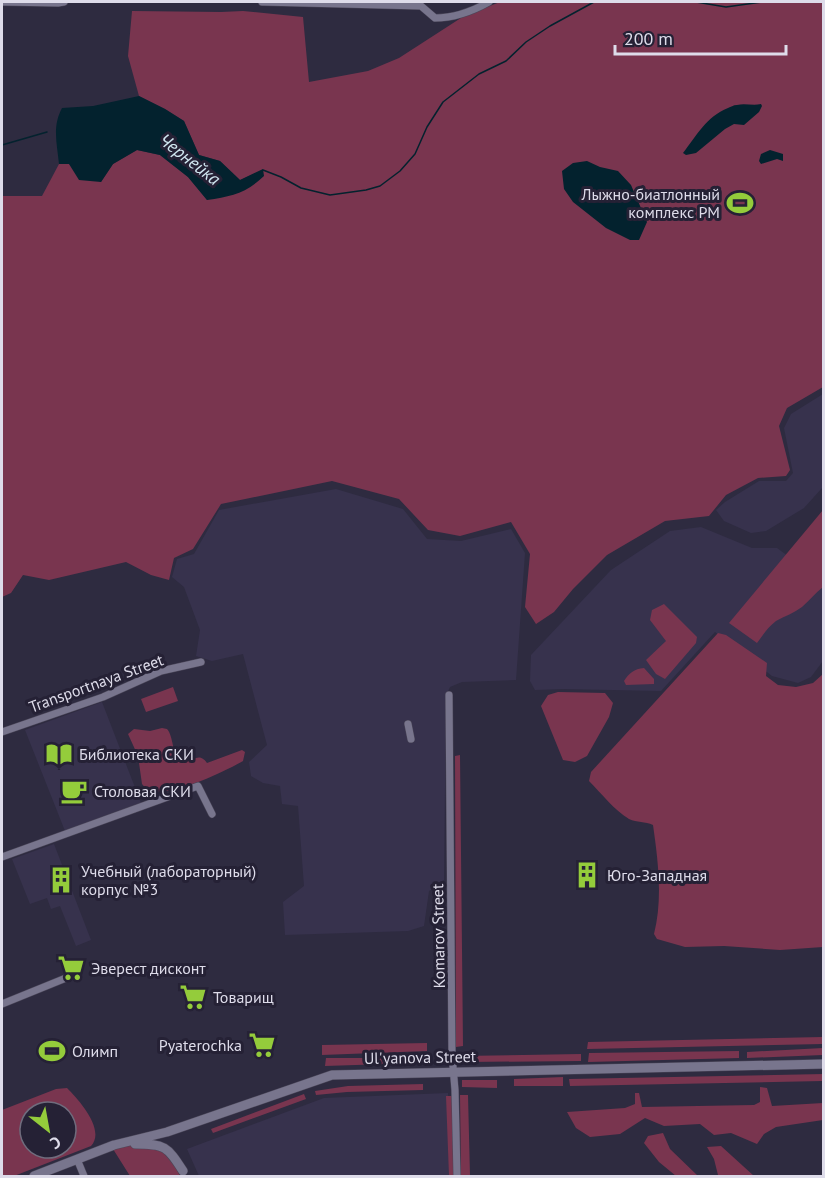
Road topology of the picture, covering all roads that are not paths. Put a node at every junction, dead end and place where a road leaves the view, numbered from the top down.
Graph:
1 (2, 2) edge
2 (64, 2) edge
3 (262, 2) edge
4 (489, 2) edge
5 (316, 3) edge
6 (421, 4) edge
7 (201, 662) dead end
8 (449, 695) dead end
9 (408, 724) dead end
10 (2, 732) edge
11 (411, 739) dead end
12 (212, 814) dead end
13 (2, 857) edge
14 (66, 978) dead end
15 (2, 1004) edge
16 (824, 1064) edge
17 (453, 1072) junction
18 (167, 1132) junction
19 (114, 1145) junction
20 (78, 1159) edge
21 (75, 1160) edge
22 (77, 1160) edge
23 (185, 1174) edge
24 (35, 1176) edge
25 (84, 1176) edge
26 (457, 1176) edge

1 - 2 street
3 - 5 street
4 - 6 street
5 - 6 street
7 - 10 street, Transportnaya Street
8 - 17 street, Komarov Street
9 - 11 street
12 - 13 street
14 - 15 street
16 - 17 main road, Ul'yanova Street
17 - 18 main road, Ul'yanova Street
17 - 26 street, Komarov Street
18 - 19 main road, Ul'yanova Street
18 - 23 main road
19 - 20 main road, Ul'yanova Street
19 - 23 main road
21 - 24 main road, Ul'yanova Street
22 - 25 street

